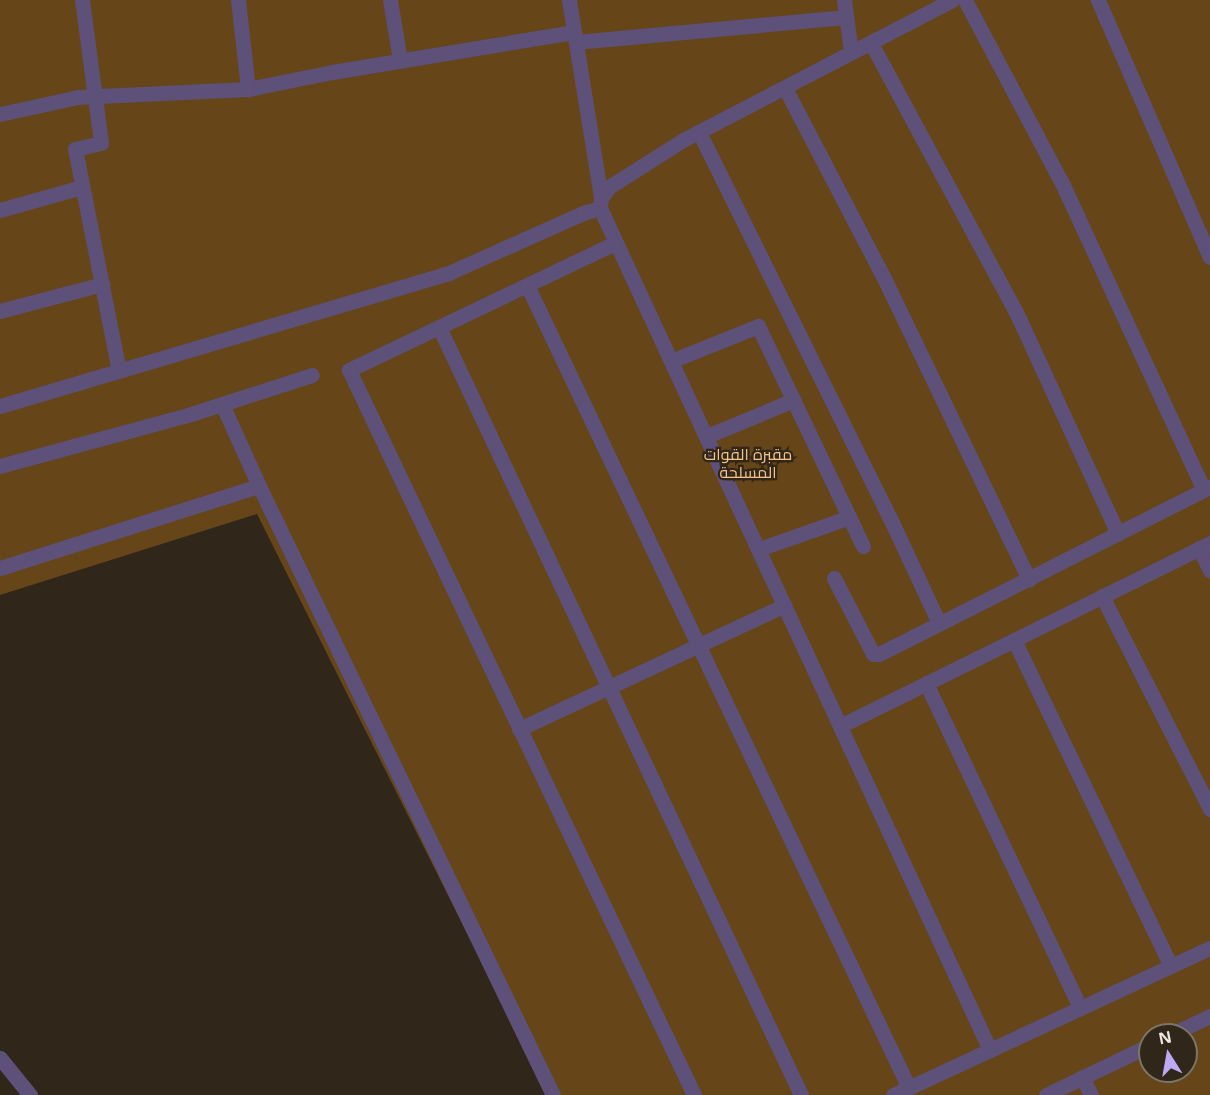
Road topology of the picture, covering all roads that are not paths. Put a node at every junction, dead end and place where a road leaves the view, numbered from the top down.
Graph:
1 (82, 0) edge
2 (238, 0) edge
3 (390, 0) edge
4 (568, 0) edge
5 (844, 0) edge
6 (964, 0) edge
7 (1098, 0) edge
8 (950, 1) edge
9 (846, 17) junction
10 (575, 37) junction
11 (871, 43) junction
12 (851, 52) junction
13 (400, 60) junction
14 (785, 88) junction
15 (248, 89) junction
16 (94, 96) junction
17 (0, 114) edge
18 (699, 132) junction
19 (82, 187) junction
20 (600, 203) junction
21 (0, 210) edge
22 (615, 243) junction
23 (1210, 257) edge
24 (102, 284) junction
25 (527, 285) junction
26 (0, 311) edge
27 (439, 327) junction
28 (672, 361) junction
29 (119, 371) junction
30 (312, 375) dead end
31 (794, 400) junction
32 (222, 404) junction
33 (0, 406) edge
34 (707, 436) junction
35 (0, 466) edge
36 (259, 486) junction
37 (1207, 489) edge
38 (850, 517) junction
39 (1118, 534) junction
40 (863, 546) dead end
41 (1204, 546) edge
42 (759, 549) junction
43 (0, 568) edge
44 (1210, 571) edge
45 (834, 578) dead end
46 (1029, 580) junction
47 (1102, 596) junction
48 (785, 605) junction
49 (939, 623) junction
50 (1014, 640) junction
51 (698, 645) junction
52 (926, 683) junction
53 (609, 687) junction
54 (842, 725) junction
55 (519, 729) junction
56 (1210, 809) edge
57 (1210, 948) edge
58 (1172, 966) junction
59 (1080, 1008) junction
60 (1210, 1016) edge
61 (1195, 1023) edge
62 (990, 1050) junction
63 (1138, 1051) edge
64 (0, 1058) edge
65 (1082, 1077) junction
66 (909, 1088) junction
67 (30, 1095) edge
68 (553, 1095) edge
69 (694, 1095) edge
70 (801, 1095) edge
71 (893, 1095) edge
72 (1046, 1095) edge
73 (1091, 1095) edge

1 - 16 lane
2 - 15 lane
3 - 13 lane
4 - 10 lane
5 - 9 lane
6 - 37 lane
7 - 23 lane
8 - 11 lane
9 - 10 lane
9 - 12 lane
10 - 13 lane
10 - 20 lane
11 - 12 lane
11 - 39 lane
12 - 14 lane
13 - 15 lane
14 - 18 lane
14 - 46 lane
15 - 16 lane
16 - 17 lane
16 - 19 lane
18 - 20 lane
18 - 49 lane
19 - 21 lane
19 - 24 lane
20 - 22 lane
20 - 29 lane
22 - 25 lane
22 - 28 lane
24 - 26 lane
24 - 29 lane
25 - 27 lane
25 - 51 lane
27 - 53 lane
27 - 55 lane
28 - 31 lane
28 - 34 lane
29 - 33 lane
30 - 32 lane
31 - 34 lane
31 - 38 lane
32 - 35 lane
32 - 36 lane
34 - 42 lane
36 - 43 lane
36 - 68 lane
37 - 39 lane
38 - 40 lane
38 - 42 lane
39 - 46 lane
41 - 44 lane
41 - 47 lane
42 - 48 lane
45 - 49 lane
46 - 49 lane
47 - 50 lane
47 - 56 lane
48 - 51 lane
48 - 54 lane
50 - 52 lane
50 - 58 lane
51 - 53 lane
51 - 66 lane
52 - 54 lane
52 - 59 lane
53 - 55 lane
53 - 70 lane
54 - 62 lane
55 - 69 lane
57 - 58 lane
58 - 59 lane
59 - 62 lane
60 - 61 lane
62 - 66 lane
63 - 65 lane
64 - 67 lane
65 - 72 lane
65 - 73 lane
66 - 71 lane

